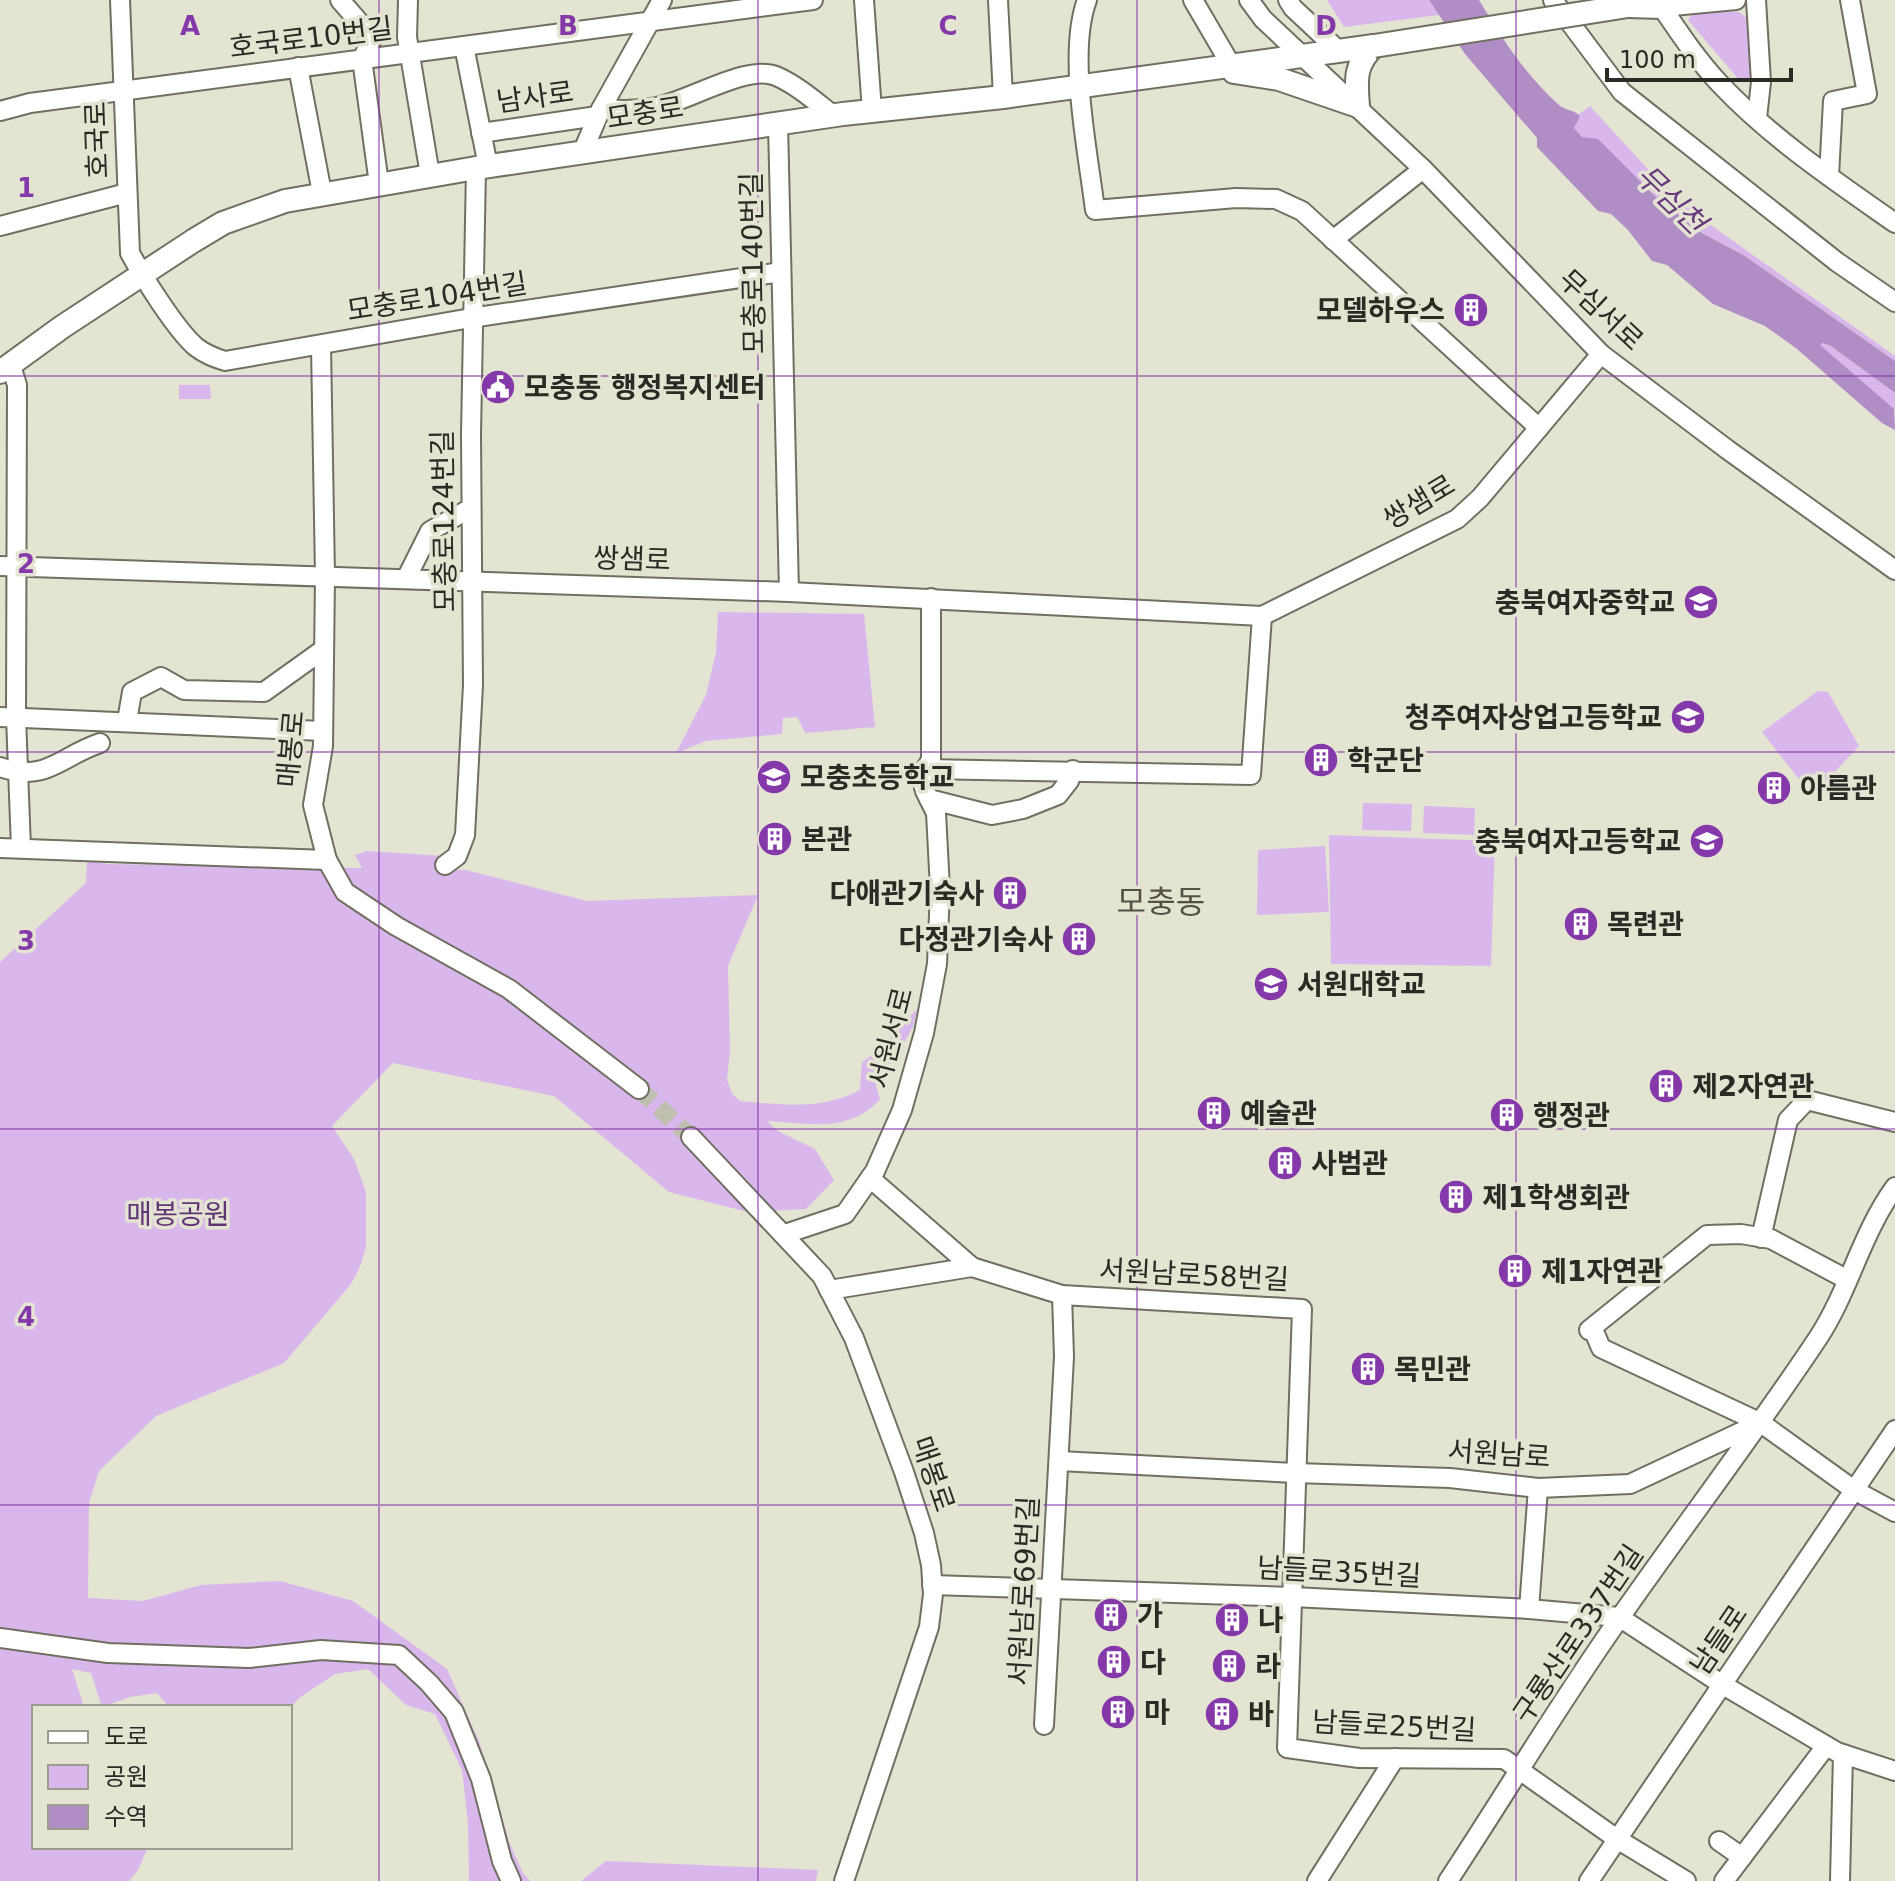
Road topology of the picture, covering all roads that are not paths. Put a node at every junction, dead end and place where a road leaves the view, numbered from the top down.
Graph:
1 (120, 0) edge
2 (340, 0) edge
3 (408, 0) edge
4 (662, 0) edge
5 (813, 0) edge
6 (864, 0) edge
7 (998, 0) edge
8 (1087, 0) edge
9 (1193, 0) edge
10 (1249, 0) edge
11 (1288, 0) edge
12 (1553, 0) edge
13 (1736, 0) edge
14 (1756, 0) edge
15 (1850, 0) edge
16 (1698, 2) edge
17 (1659, 4) edge
18 (1589, 6) edge
19 (651, 21) junction
20 (464, 46) junction
21 (1374, 46) junction
22 (1343, 51) junction
23 (410, 54) junction
24 (1299, 55) junction
25 (362, 59) junction
26 (1231, 65) junction
27 (298, 67) junction
28 (1201, 69) junction
29 (1081, 85) junction
30 (123, 91) junction
31 (1003, 97) junction
32 (1358, 106) junction
33 (0, 111) edge
34 (872, 111) junction
35 (599, 113) junction
36 (833, 115) junction
37 (1757, 118) junction
38 (778, 124) junction
39 (481, 133) junction
40 (582, 153) junction
41 (482, 167) junction
42 (1423, 169) junction
43 (430, 175) junction
44 (1829, 176) junction
45 (379, 184) junction
46 (127, 193) junction
47 (322, 193) junction
48 (1895, 223) edge
49 (0, 226) edge
50 (1333, 240) junction
51 (1837, 262) junction
52 (781, 272) junction
53 (141, 274) junction
54 (1895, 288) edge
55 (1895, 302) edge
56 (471, 318) junction
57 (321, 345) junction
58 (1601, 354) junction
59 (5, 369) edge
60 (1539, 428) junction
61 (471, 508) junction
62 (8, 566) edge
63 (1895, 570) edge
64 (325, 576) junction
65 (406, 579) junction
66 (472, 581) junction
67 (789, 592) junction
68 (931, 598) junction
69 (1262, 616) junction
70 (324, 649) junction
71 (8, 717) edge
72 (127, 721) junction
73 (323, 731) junction
74 (100, 743) dead end
75 (0, 767) edge
76 (925, 769) junction
77 (1073, 770) junction
78 (19, 773) junction
79 (929, 799) junction
80 (0, 848) edge
81 (21, 848) junction
82 (327, 860) junction
83 (445, 865) dead end
84 (639, 1089) tunnel mouth
85 (1895, 1122) edge
86 (691, 1137) tunnel mouth
87 (870, 1178) junction
88 (1895, 1187) edge
89 (1887, 1214) edge
90 (785, 1234) junction
91 (1761, 1238) junction
92 (972, 1267) junction
93 (1846, 1279) junction
94 (829, 1290) junction
95 (1062, 1295) junction
96 (1761, 1423) junction
97 (1895, 1430) edge
98 (1059, 1461) junction
99 (1295, 1473) junction
100 (1538, 1488) junction
101 (1854, 1490) junction
102 (1895, 1512) edge
103 (932, 1585) junction
104 (1053, 1590) junction
105 (1293, 1597) junction
106 (1529, 1609) junction
107 (1619, 1617) junction
108 (0, 1638) edge
109 (1723, 1685) junction
110 (1044, 1725) dead end
111 (1834, 1750) junction
112 (1395, 1758) junction
113 (1522, 1770) junction
114 (1895, 1771) edge
115 (1617, 1839) junction
116 (1719, 1841) dead end
117 (1742, 1857) junction
118 (511, 1881) edge
119 (844, 1881) edge
120 (1317, 1881) edge
121 (1448, 1881) edge
122 (1589, 1881) edge
123 (1686, 1881) edge
124 (1724, 1881) edge
125 (1840, 1881) edge

1 - 30 street, 호국로
2 - 25 street
3 - 23 street
4 - 19 street, 남사로
5 - 19 street, 호국로10번길
6 - 34 street
7 - 31 street
8 - 29 street
9 - 26 street
10 - 24 street, 무심서로
11 - 22 street
12 - 51 street
13 - 16 street
14 - 37 street
15 - 44 street
16 - 17 street
17 - 18 main road, 모충로, bridge
17 - 37 street
18 - 21 main road, 모충로, bridge
19 - 20 street, 호국로10번길
19 - 35 street, 남사로
20 - 23 street, 호국로10번길
20 - 39 street, 모충로124번길
21 - 22 main road, 모충로
21 - 32 main road
22 - 24 main road, 모충로
23 - 25 street, 호국로10번길
23 - 43 street
24 - 26 main road, 모충로
24 - 32 street, 무심서로
25 - 27 street, 호국로10번길
25 - 45 street
26 - 28 main road, 모충로
27 - 30 street, 호국로10번길
27 - 47 street
28 - 29 main road, 모충로
28 - 32 main road
29 - 31 main road, 모충로
29 - 50 street
30 - 33 street, 호국로10번길
30 - 46 street, 호국로
31 - 34 main road, 모충로
32 - 42 street, 무심서로
34 - 36 main road, 모충로
35 - 36 street, 남사로
35 - 39 street, 남사로
35 - 40 street, 남사로
36 - 38 main road, 모충로
37 - 44 street
38 - 40 main road, 모충로
38 - 52 street, 모충로140번길
39 - 41 street, 모충로124번길
40 - 41 main road, 모충로
41 - 43 main road, 모충로
41 - 56 street, 모충로124번길
42 - 50 street
42 - 58 street, 무심서로
43 - 45 main road, 모충로
44 - 48 street
45 - 47 main road, 모충로
46 - 49 street
46 - 53 street, 호국로
47 - 53 main road, 모충로
50 - 60 street
51 - 54 street
51 - 55 street
52 - 56 street, 모충로104번길
52 - 67 street, 모충로140번길
53 - 57 street, 모충로104번길
53 - 59 main road, 모충로
56 - 57 street, 모충로104번길
56 - 61 street, 모충로124번길
57 - 64 street, 매봉로
58 - 60 street, 쌍샘로
58 - 63 street, 무심서로
59 - 62 street
60 - 69 street, 쌍샘로
61 - 65 street
61 - 66 street, 모충로124번길
62 - 64 street, 쌍샘로
62 - 71 street
64 - 65 street, 쌍샘로
64 - 70 street, 매봉로
65 - 66 street, 쌍샘로
66 - 67 street, 쌍샘로
66 - 83 street, 모충로124번길
67 - 68 street, 쌍샘로
68 - 69 street, 쌍샘로
68 - 76 street, 서원서로
69 - 77 street
70 - 72 street
70 - 73 street, 매봉로
71 - 72 street
71 - 78 street
72 - 73 street
73 - 82 street, 매봉로
74 - 78 street
75 - 78 street
76 - 77 street
76 - 79 street, 서원서로
77 - 79 street
78 - 81 street
79 - 87 street, 서원서로
80 - 81 street
81 - 82 street
82 - 84 street, 매봉로
85 - 91 street
86 - 90 street, 매봉로
87 - 90 street, 서원서로
87 - 92 street
88 - 89 street, 구룡산로337번길
89 - 93 street, 구룡산로337번길
90 - 94 street, 매봉로
91 - 93 street
91 - 96 street
92 - 94 street
92 - 95 street
93 - 96 street, 구룡산로337번길
94 - 103 street, 매봉로
95 - 98 street, 서원남로69번길
95 - 99 street, 서원남로58번길
96 - 100 street, 서원남로
96 - 101 street
96 - 107 street, 구룡산로337번길
97 - 101 street, 남들로
98 - 99 street, 서원남로
98 - 104 street, 서원남로69번길
99 - 100 street, 서원남로
99 - 105 street
100 - 106 street
101 - 102 street
101 - 109 street, 남들로
103 - 104 street, 남들로35번길
103 - 119 street, 매봉로
104 - 105 street, 남들로35번길
104 - 110 street, 서원남로69번길
105 - 106 street, 남들로35번길
105 - 112 street, 남들로25번길
106 - 107 street, 남들로35번길
107 - 109 street, 남들로35번길
107 - 113 street, 구룡산로337번길
108 - 118 street
109 - 111 street, 남들로35번길
109 - 115 street, 남들로
111 - 114 street, 남들로35번길
111 - 117 street
111 - 125 street
112 - 113 street, 남들로25번길
112 - 120 street
113 - 115 street, 남들로25번길
113 - 121 street, 구룡산로337번길
115 - 122 street, 남들로
115 - 123 street, 남들로25번길
116 - 117 street
117 - 124 street

